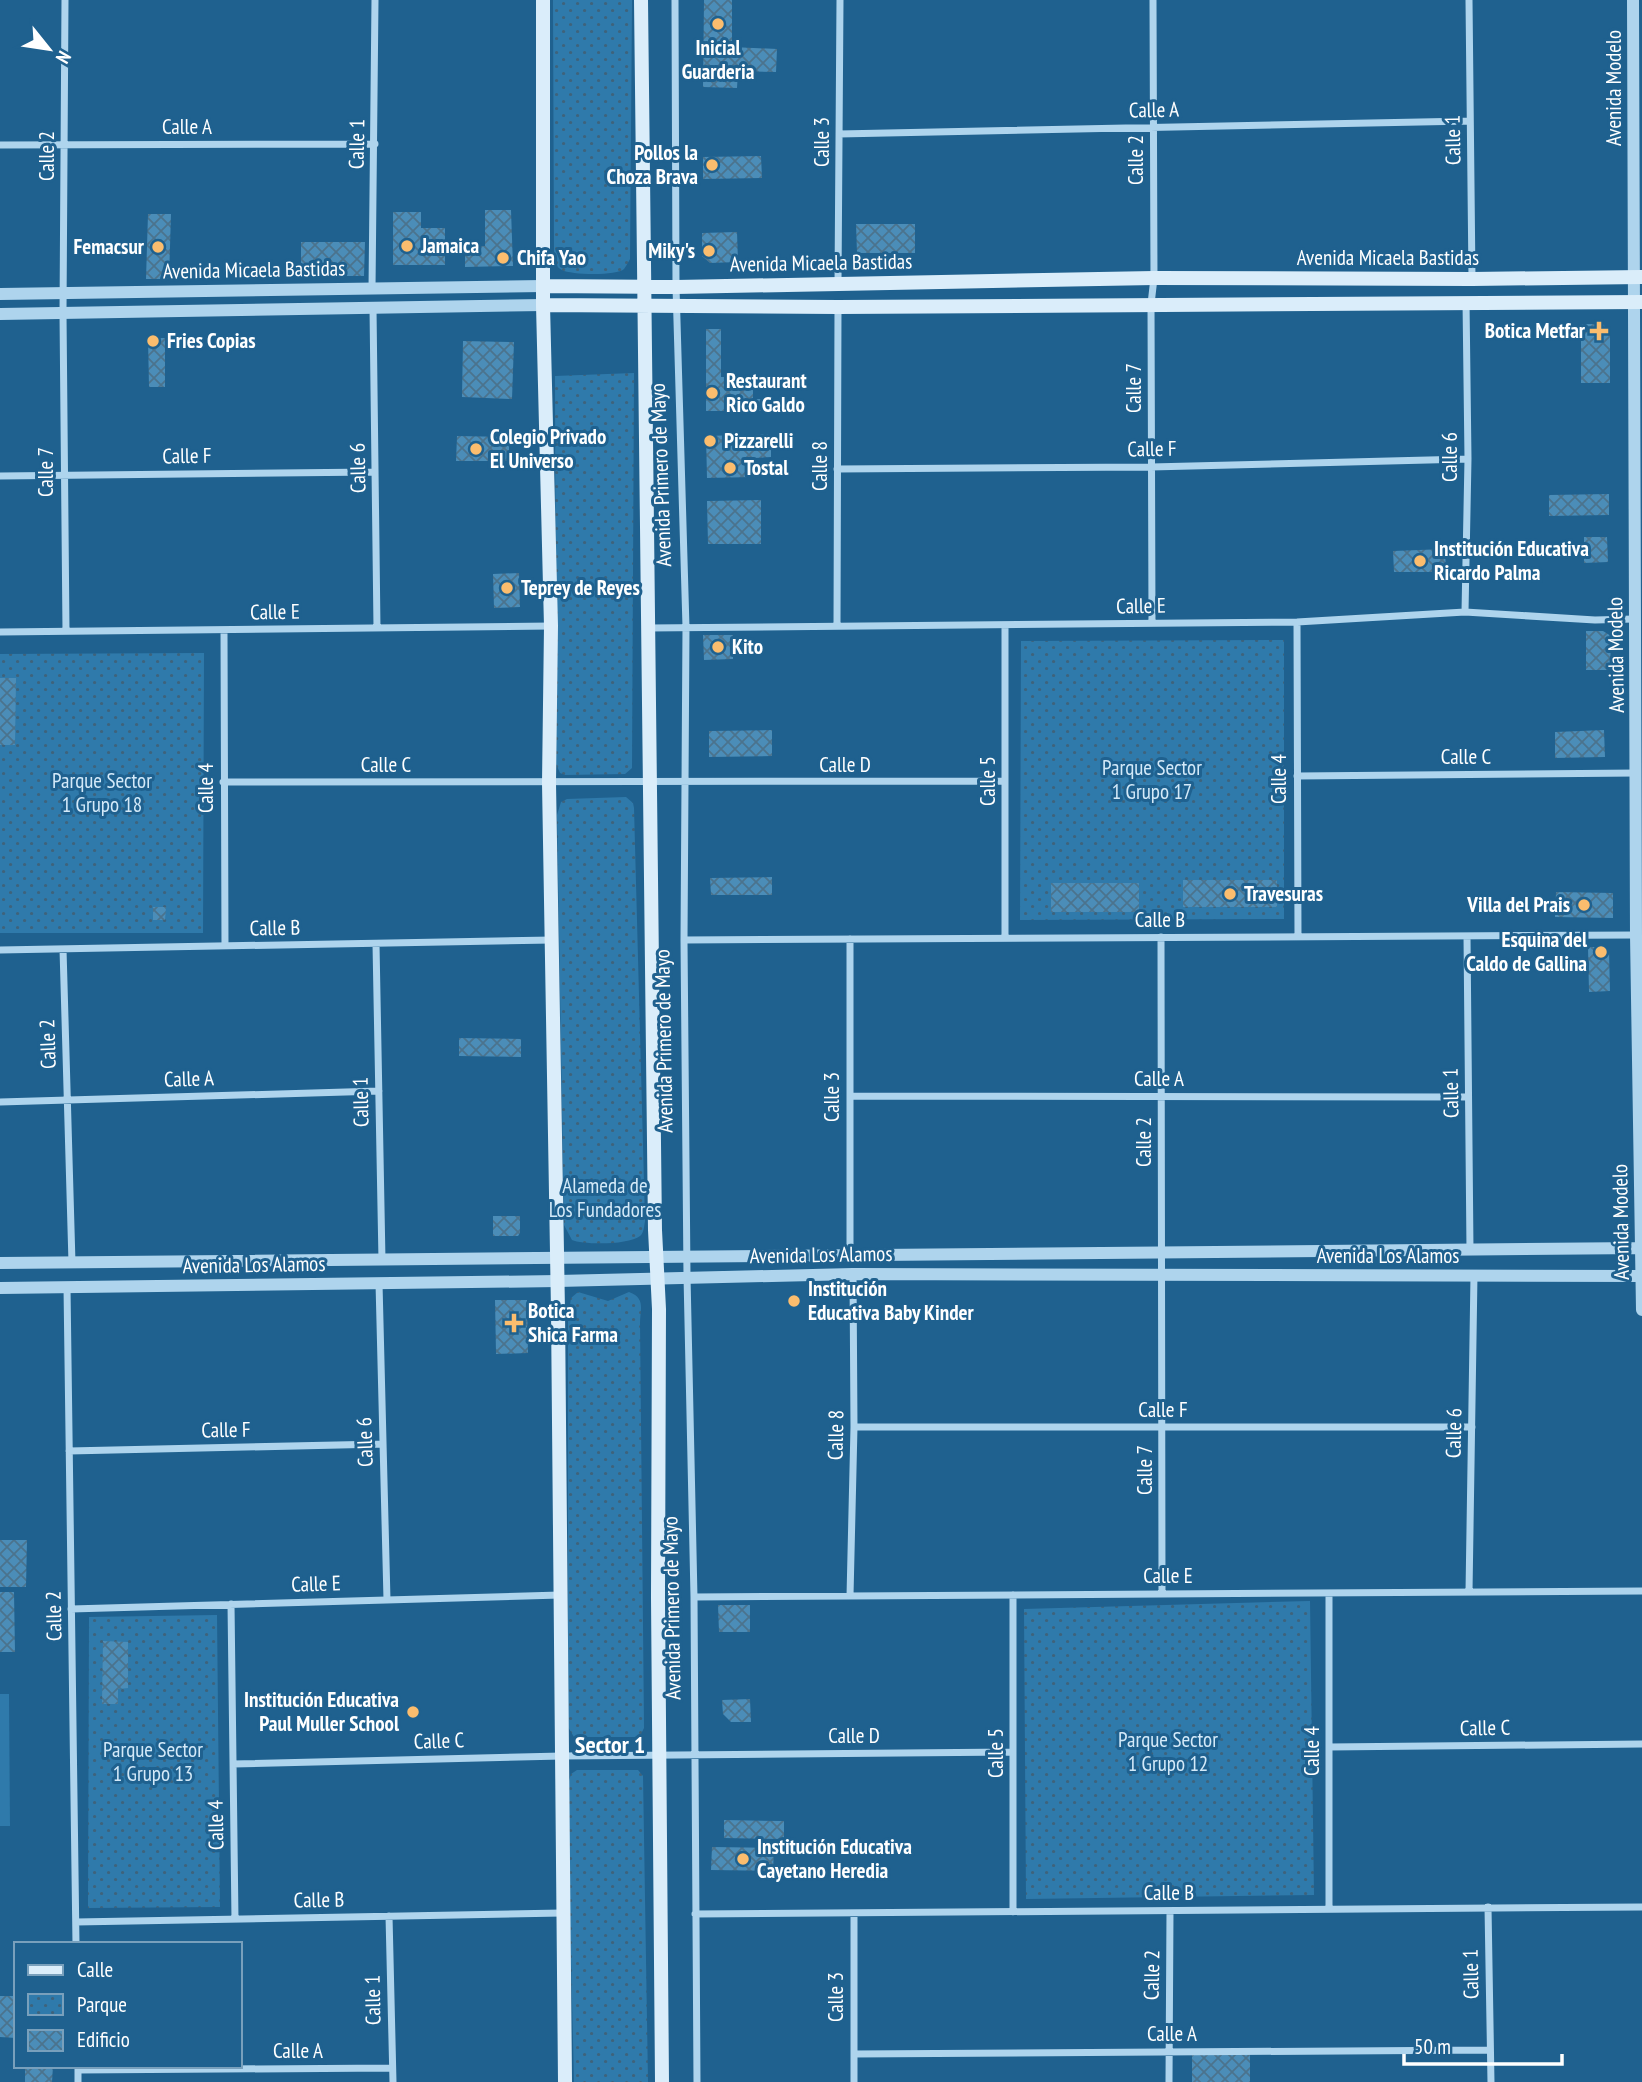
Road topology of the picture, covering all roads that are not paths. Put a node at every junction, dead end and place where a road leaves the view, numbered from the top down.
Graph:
1 (65, 0) edge
2 (376, 0) edge
3 (543, 0) edge
4 (641, 0) edge
5 (675, 0) edge
6 (840, 0) edge
7 (1153, 0) edge
8 (1469, 0) edge
9 (1633, 0) edge
10 (1470, 121) junction
11 (1153, 127) junction
12 (839, 134) junction
13 (375, 144) junction
14 (0, 145) edge
15 (64, 145) junction
16 (1638, 277) edge
17 (1153, 278) junction
18 (1472, 279) junction
19 (838, 283) junction
20 (543, 286) junction
21 (643, 287) junction
22 (676, 287) junction
23 (372, 289) junction
24 (64, 293) junction
25 (0, 294) edge
26 (1466, 301) junction
27 (1638, 302) edge
28 (1151, 304) junction
29 (543, 305) junction
30 (677, 305) junction
31 (644, 306) junction
32 (838, 307) junction
33 (373, 308) junction
34 (63, 313) junction
35 (0, 314) edge
36 (1468, 459) junction
37 (1151, 467) junction
38 (838, 469) junction
39 (375, 472) junction
40 (64, 475) junction
41 (0, 476) edge
42 (1465, 612) junction
43 (1634, 619) junction
44 (1297, 622) junction
45 (1152, 623) junction
46 (1005, 625) junction
47 (551, 626) junction
48 (838, 626) junction
49 (686, 627) junction
50 (377, 628) junction
51 (648, 628) junction
52 (224, 630) junction
53 (66, 631) junction
54 (0, 632) edge
55 (1636, 773) junction
56 (1297, 776) junction
57 (1005, 781) junction
58 (223, 782) junction
59 (549, 783) junction
60 (650, 783) junction
61 (685, 783) junction
62 (1636, 935) junction
63 (1297, 936) junction
64 (1467, 936) junction
65 (1161, 937) junction
66 (1005, 938) junction
67 (850, 939) junction
68 (552, 940) junction
69 (684, 940) junction
70 (376, 944) junction
71 (225, 946) junction
72 (0, 950) edge
73 (63, 950) junction
74 (379, 1091) junction
75 (850, 1096) junction
76 (1161, 1096) junction
77 (1468, 1097) junction
78 (67, 1100) junction
79 (0, 1102) edge
80 (1642, 1248) edge
81 (1470, 1250) junction
82 (850, 1255) junction
83 (656, 1256) junction
84 (557, 1257) junction
85 (687, 1257) junction
86 (382, 1260) junction
87 (0, 1263) edge
88 (72, 1263) junction
89 (1161, 1263) junction
90 (853, 1273) junction
91 (1474, 1275) junction
92 (687, 1276) junction
93 (1642, 1276) edge
94 (657, 1278) junction
95 (558, 1281) junction
96 (379, 1283) junction
97 (67, 1287) junction
98 (0, 1288) edge
99 (1642, 1310) edge
100 (854, 1427) junction
101 (1162, 1427) junction
102 (1472, 1427) junction
103 (383, 1444) junction
104 (69, 1451) junction
105 (1642, 1591) edge
106 (1469, 1592) junction
107 (1329, 1593) junction
108 (561, 1594) junction
109 (1162, 1594) junction
110 (1013, 1595) junction
111 (850, 1596) junction
112 (694, 1597) junction
113 (387, 1600) junction
114 (231, 1604) junction
115 (71, 1609) junction
116 (1642, 1744) edge
117 (1329, 1747) junction
118 (1013, 1752) junction
119 (660, 1755) junction
120 (695, 1755) junction
121 (562, 1756) junction
122 (233, 1764) junction
123 (1488, 1907) junction
124 (1642, 1907) edge
125 (1329, 1909) junction
126 (1170, 1911) junction
127 (1013, 1912) junction
128 (562, 1913) junction
129 (854, 1913) junction
130 (695, 1914) junction
131 (389, 1916) junction
132 (235, 1919) junction
133 (76, 1922) junction
134 (76, 1942) edge
135 (1490, 2050) junction
136 (1168, 2052) junction
137 (854, 2054) junction
138 (78, 2068) edge
139 (392, 2068) junction
140 (78, 2082) edge
141 (393, 2082) edge
142 (565, 2082) edge
143 (662, 2082) edge
144 (697, 2082) edge
145 (854, 2082) edge
146 (1169, 2082) edge
147 (1491, 2082) edge

1 - 15 street, Calle 2
2 - 13 street, Calle 1
3 - 20 main road
4 - 21 main road, Avenida Primero de Mayo
5 - 22 street, Avenida Primero de Mayo
6 - 12 street, Calle 3
7 - 11 street, Calle 2
8 - 10 street, Calle 1
9 - 16 street, Avenida Modelo
10 - 11 street, Calle A
10 - 18 street, Calle 1
11 - 12 street, Calle A
11 - 17 street, Calle 2
12 - 19 street, Calle 3
13 - 15 street, Calle A
13 - 23 street, Calle 1
14 - 15 street, Calle A
15 - 24 street, Calle 2
16 - 18 main road, Avenida Micaela Bastidas
16 - 27 street, Avenida Modelo
17 - 18 main road, Avenida Micaela Bastidas
17 - 19 main road, Avenida Micaela Bastidas
17 - 28 street, Calle 7
19 - 22 main road, Avenida Micaela Bastidas
20 - 21 main road, Avenida Micaela Bastidas
20 - 23 street, Avenida Micaela Bastidas
20 - 29 main road
21 - 22 main road, Avenida Micaela Bastidas
21 - 31 main road, Avenida Primero de Mayo
22 - 30 street, Avenida Primero de Mayo
23 - 24 street, Avenida Micaela Bastidas
24 - 25 street, Avenida Micaela Bastidas
24 - 34 street, Calle 2
26 - 27 main road, Avenida Micaela Bastidas
26 - 28 main road, Avenida Micaela Bastidas
26 - 36 street, Calle 6
27 - 43 street, Avenida Modelo
28 - 32 main road, Avenida Micaela Bastidas
28 - 37 street, Calle 7
29 - 31 main road, Avenida Micaela Bastidas
29 - 33 street, Avenida Micaela Bastidas
29 - 47 main road
30 - 31 main road, Avenida Micaela Bastidas
30 - 32 main road, Avenida Micaela Bastidas
30 - 49 street, Avenida Primero de Mayo
31 - 51 main road, Avenida Primero de Mayo
32 - 38 street, Calle 8
33 - 34 street, Avenida Micaela Bastidas
33 - 39 street, Calle 6
34 - 35 street, Avenida Micaela Bastidas
34 - 40 street, Calle 7
36 - 37 street, Calle F
36 - 42 street, Calle 6
37 - 38 street, Calle F
37 - 45 street, Calle 7
38 - 48 street, Calle 8
39 - 40 street, Calle F
39 - 50 street, Calle 6
40 - 41 street, Calle F
40 - 53 street, Calle 7
42 - 43 street, Calle E
42 - 44 street, Calle E
43 - 55 street, Avenida Modelo
44 - 45 street, Calle E
44 - 56 street, Calle 4
45 - 46 street, Calle E
46 - 48 street, Calle E
46 - 57 street, Calle 5
47 - 50 street, Calle E
47 - 59 main road
48 - 49 street, Calle E
49 - 51 street, Calle E
49 - 61 street, Avenida Primero de Mayo
50 - 52 street, Calle E
51 - 60 main road, Avenida Primero de Mayo
52 - 53 street, Calle E
52 - 58 street, Calle 4
53 - 54 street, Calle E
55 - 56 street, Calle C
55 - 62 street, Avenida Modelo
56 - 63 street, Calle 4
57 - 61 street, Calle D
57 - 66 street, Calle 5
58 - 59 street, Calle C
58 - 71 street, Calle 4
59 - 60 street, Calle C
59 - 68 main road
60 - 61 street, Calle D
60 - 83 main road, Avenida Primero de Mayo
61 - 69 street, Avenida Primero de Mayo
62 - 64 street, Calle B
62 - 80 street, Avenida Modelo
63 - 64 street, Calle B
63 - 65 street, Calle B
64 - 77 street, Calle 1
65 - 66 street, Calle B
65 - 76 street, Calle 2
66 - 67 street, Calle B
67 - 69 street, Calle B
67 - 75 street, Calle 3
68 - 70 street, Calle B
68 - 84 main road
69 - 85 street, Avenida Primero de Mayo
70 - 71 street, Calle B
70 - 74 street, Calle 1
71 - 73 street, Calle B
72 - 73 street, Calle B
73 - 78 street, Calle 2
74 - 78 street, Calle A
74 - 86 street, Calle 1
75 - 76 street, Calle A
75 - 82 street, Calle 3
76 - 77 street, Calle A
76 - 89 street, Calle 2
77 - 81 street, Calle 1
78 - 79 street, Calle A
78 - 88 street, Calle 2
80 - 81 street, Avenida Los Alamos
80 - 93 street, Avenida Modelo
81 - 89 street, Avenida Los Alamos
82 - 85 street, Avenida Los Alamos
82 - 89 street, Avenida Los Alamos
83 - 84 street, Avenida Los Alamos
83 - 85 street, Avenida Los Alamos
83 - 94 main road, Avenida Primero de Mayo
84 - 86 street, Avenida Los Alamos
84 - 95 main road
85 - 92 street, Avenida Primero de Mayo
86 - 88 street, Avenida Los Alamos
87 - 88 street, Avenida Los Alamos
89 - 90 street, Avenida Los Alamos
89 - 91 street, Avenida Los Alamos
89 - 101 street, Calle 7
90 - 92 street, Avenida Los Alamos
90 - 100 street, Calle 8
91 - 93 street, Avenida Los Alamos
91 - 102 street, Calle 6
92 - 94 street, Avenida Los Alamos
92 - 112 street, Avenida Primero de Mayo
93 - 99 street, Avenida Modelo
94 - 95 street, Avenida Los Alamos
94 - 119 main road, Avenida Primero de Mayo
95 - 96 street, Avenida Los Alamos
95 - 108 main road
96 - 97 street, Avenida Los Alamos
96 - 103 street, Calle 6
97 - 98 street, Avenida Los Alamos
97 - 104 street, Calle 2
100 - 101 street, Calle F
100 - 111 street, Calle 8
101 - 102 street, Calle F
101 - 109 street, Calle 7
102 - 106 street, Calle 6
103 - 104 street, Calle F
103 - 113 street, Calle 6
104 - 115 street, Calle 2
105 - 106 street, Calle E
106 - 107 street, Calle E
107 - 109 street, Calle E
107 - 117 street, Calle 4
108 - 113 street, Calle E
108 - 121 main road
109 - 110 street, Calle E
110 - 111 street, Calle E
110 - 118 street, Calle 5
111 - 112 street, Calle E
112 - 120 street, Avenida Primero de Mayo
113 - 114 street, Calle E
114 - 115 street, Calle E
114 - 122 street, Calle 4
115 - 133 street, Calle 2
116 - 117 street, Calle C
117 - 125 street, Calle 4
118 - 120 street, Calle D
118 - 127 street, Calle 5
119 - 120 street, Calle D
119 - 121 street, Calle C
119 - 143 main road, Avenida Primero de Mayo
120 - 130 street, Avenida Primero de Mayo
121 - 122 street, Calle C
121 - 128 main road
122 - 132 street, Calle 4
123 - 124 street, Calle B
123 - 125 street, Calle B
123 - 135 street, Calle 1
125 - 126 street, Calle B
126 - 127 street, Calle B
126 - 136 street, Calle 2
127 - 129 street, Calle B
128 - 131 street, Calle B
128 - 142 main road
129 - 130 street, Calle B
129 - 137 street, Calle 3
130 - 144 street, Avenida Primero de Mayo
131 - 132 street, Calle B
131 - 139 street, Calle 1
132 - 133 street, Calle B
133 - 134 street, Calle 2
135 - 136 street, Calle A
135 - 147 street, Calle 1
136 - 137 street, Calle A
136 - 146 street, Calle 2
137 - 145 street, Calle 3
138 - 139 street, Calle A
138 - 140 street
139 - 141 street, Calle 1

